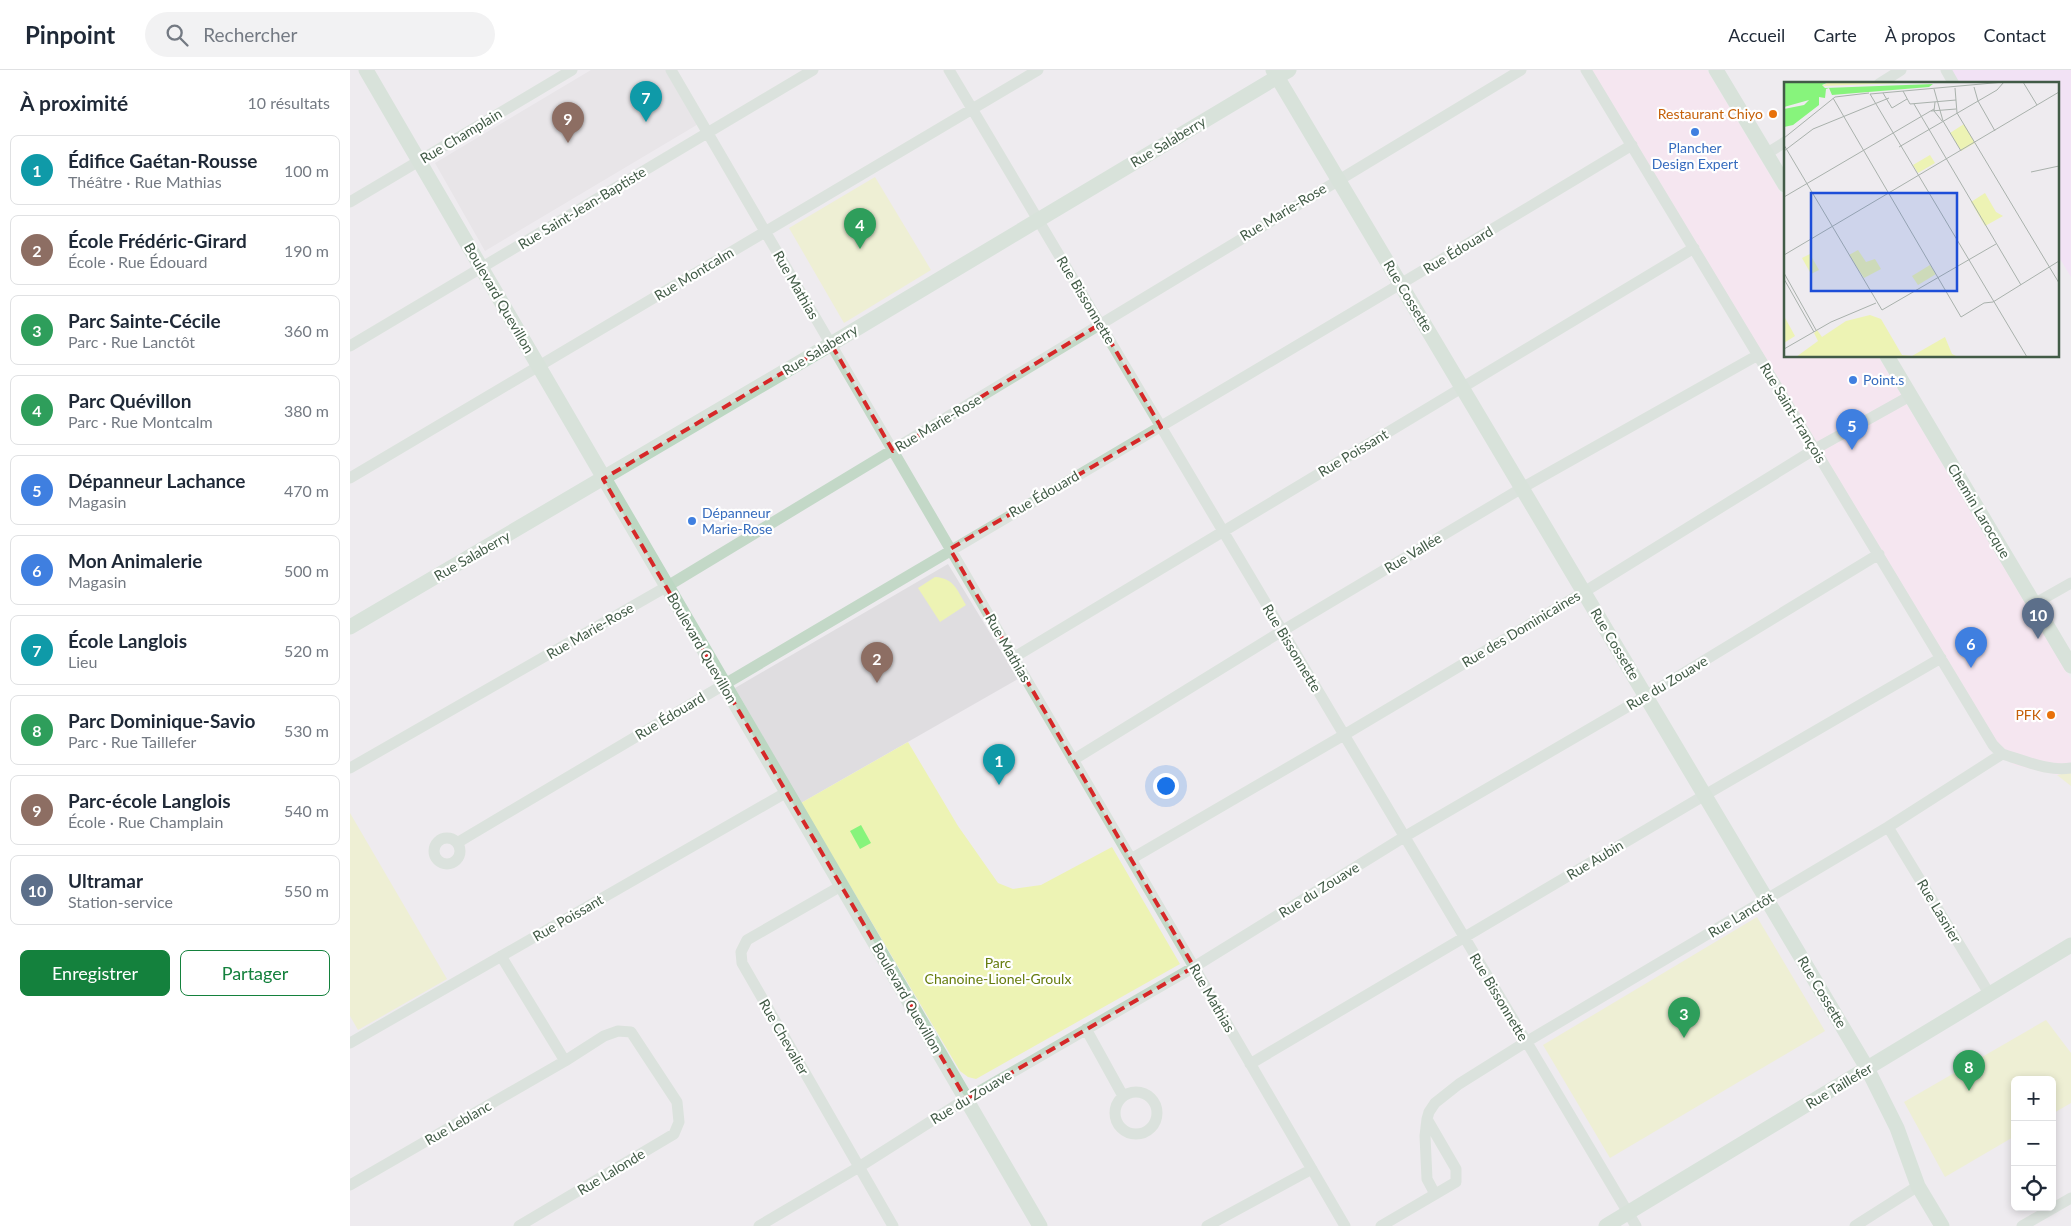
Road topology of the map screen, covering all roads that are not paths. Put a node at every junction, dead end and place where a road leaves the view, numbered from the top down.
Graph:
1 (366, 70) edge
2 (572, 70) edge
3 (671, 70) edge
4 (813, 70) edge
5 (949, 70) edge
6 (1038, 70) edge
7 (1521, 70) edge
8 (1586, 70) edge
9 (1716, 70) edge
10 (1901, 70) edge
11 (1946, 70) edge
12 (1280, 72) edge
13 (1882, 82) edge
14 (1953, 82) edge
15 (972, 109) junction
16 (708, 133) junction
17 (1784, 143) edge
18 (1632, 145) junction
19 (1766, 154) junction
20 (419, 161) junction
21 (1338, 179) junction
22 (1784, 183) edge
23 (350, 202) edge
24 (1038, 219) junction
25 (765, 232) junction
26 (1694, 248) junction
27 (481, 269) junction
28 (1401, 285) junction
29 (1100, 324) junction
30 (831, 344) junction
31 (350, 346) edge
32 (1758, 355) junction
33 (1887, 358) edge
34 (538, 366) junction
35 (1462, 388) junction
36 (1910, 396) junction
37 (1161, 427) junction
38 (1815, 449) junction
39 (893, 451) junction
40 (350, 478) edge
41 (603, 478) junction
42 (1522, 488) junction
43 (1222, 530) junction
44 (950, 549) junction
45 (1878, 554) junction
46 (2071, 583) edge
47 (666, 587) junction
48 (1584, 592) junction
49 (2034, 604) junction
50 (350, 627) edge
51 (1282, 632) junction
52 (1014, 658) junction
53 (1941, 658) junction
54 (2071, 666) edge
55 (723, 684) junction
56 (1646, 696) junction
57 (1344, 735) junction
58 (2002, 754) junction
59 (1073, 760) junction
60 (350, 768) edge
61 (2071, 768) edge
62 (787, 792) junction
63 (1705, 795) junction
64 (1888, 827) junction
65 (1404, 837) junction
66 (457, 843) dead end
67 (1130, 858) junction
68 (841, 886) junction
69 (1767, 899) junction
70 (1464, 938) junction
71 (2071, 945) edge
72 (501, 956) junction
73 (1194, 967) junction
74 (1990, 995) junction
75 (1086, 1029) junction
76 (1526, 1042) junction
77 (350, 1043) edge
78 (565, 1061) junction
79 (1250, 1064) junction
80 (1867, 1068) junction
81 (1123, 1096) dead end
82 (966, 1099) junction
83 (677, 1102) joint
84 (1426, 1120) junction
85 (859, 1167) junction
86 (1312, 1169) junction
87 (350, 1185) edge
88 (1918, 1186) junction
89 (1435, 1194) junction
90 (2071, 1198) edge
91 (1632, 1220) edge
92 (1215, 1224) edge
93 (519, 1226) edge
94 (759, 1226) edge
95 (893, 1226) edge
96 (1040, 1226) edge
97 (1345, 1226) edge
98 (1382, 1226) edge
99 (1606, 1226) edge
100 (1855, 1226) edge
101 (1942, 1226) edge
102 (2022, 1226) edge

1 - 20 street, Boulevard Quevillon
2 - 20 street, Rue Champlain
3 - 16 street, Rue Mathias
4 - 16 street, Rue Saint-Jean-Baptiste
5 - 15 street, Rue Bissonnette
6 - 15 street, Rue Montcalm
7 - 21 street, Rue Marie-Rose
8 - 18 street, Rue Saint-François
9 - 19 street
10 - 13 street
11 - 14 street
12 - 21 street, Rue Cossette
12 - 24 street, Rue Salaberry
15 - 24 street, Rue Bissonnette
15 - 25 street, Rue Montcalm
16 - 25 street, Rue Mathias
16 - 27 street, Rue Saint-Jean-Baptiste
17 - 19 street
18 - 26 street, Rue Saint-François
18 - 28 street, Rue Édouard
19 - 22 street
20 - 23 street, Rue Champlain
20 - 27 street, Boulevard Quevillon
21 - 28 street, Rue Cossette
21 - 29 street, Rue Marie-Rose
24 - 29 street, Rue Bissonnette
24 - 30 street, Rue Salaberry
25 - 30 street, Rue Mathias
25 - 34 street, Rue Montcalm
26 - 32 street, Rue Saint-François
26 - 35 street, Rue Poissant
27 - 31 street, Rue Saint-Jean-Baptiste
27 - 34 street, Boulevard Quevillon
28 - 35 street, Rue Cossette
28 - 37 street, Rue Édouard
29 - 37 street, Rue Bissonnette
29 - 39 street, Rue Marie-Rose
30 - 39 street, Rue Mathias
30 - 41 street, Rue Salaberry
32 - 38 street, Rue Saint-François
32 - 42 street, Rue Vallée
33 - 36 street, Chemin Larocque
34 - 40 street, Rue Montcalm
34 - 41 street, Boulevard Quevillon
35 - 42 street, Rue Cossette
35 - 43 street, Rue Poissant
36 - 38 street, Rue des Dominicaines
36 - 49 street, Chemin Larocque
37 - 43 street, Rue Bissonnette
37 - 44 street, Rue Édouard
38 - 45 street, Rue Saint-François
38 - 48 street, Rue des Dominicaines
39 - 44 street, Rue Mathias
39 - 47 street, Rue Marie-Rose
41 - 47 street, Boulevard Quevillon
41 - 50 street, Rue Salaberry
42 - 48 street, Rue Cossette
42 - 51 street, Rue Vallée
43 - 51 street, Rue Bissonnette
43 - 52 street, Rue Poissant
44 - 52 street, Rue Mathias
44 - 55 street, Rue Édouard
45 - 53 street, Rue Saint-François
45 - 56 street, Rue du Zouave
46 - 49 street
47 - 55 street, Boulevard Quevillon
47 - 60 street, Rue Marie-Rose
48 - 56 street, Rue Cossette
48 - 57 street, Rue des Dominicaines
49 - 54 street, Chemin Larocque
51 - 57 street, Rue Bissonnette
51 - 59 street, Rue Vallée
52 - 59 street, Rue Mathias
53 - 58 street, Rue Saint-François
53 - 63 street, Rue Aubin
55 - 62 street, Boulevard Quevillon
55 - 66 street, Rue Édouard
56 - 63 street, Rue Cossette
56 - 65 street, Rue du Zouave
57 - 65 street, Rue Bissonnette
57 - 67 street, Rue des Dominicaines
58 - 61 street
58 - 64 street, Rue Lanctôt
59 - 67 street, Rue Mathias
62 - 68 street, Boulevard Quevillon
62 - 72 street, Rue Poissant
63 - 69 street, Rue Cossette
63 - 70 street, Rue Aubin
64 - 69 street, Rue Lanctôt
64 - 74 street, Rue Lasnier
65 - 70 street, Rue Bissonnette
65 - 73 street, Rue du Zouave
67 - 73 street, Rue Mathias
68 - 82 street, Boulevard Quevillon
68 - 85 street, Rue Chevalier
69 - 76 street, Rue Lanctôt
69 - 80 street, Rue Cossette
70 - 76 street, Rue Bissonnette
70 - 79 street, Rue Aubin
71 - 74 street, Rue Taillefer
72 - 77 street, Rue Poissant
72 - 78 street
73 - 75 street, Rue du Zouave
73 - 79 street, Rue Mathias
74 - 80 street, Rue Taillefer
75 - 81 street
75 - 82 street, Rue du Zouave
76 - 84 street, Rue Lanctôt
76 - 91 street, Rue Bissonnette
78 - 83 street, Rue Leblanc
78 - 87 street, Rue Leblanc
79 - 86 street, Rue Mathias
80 - 88 street, Rue Cossette
80 - 91 street, Rue Taillefer
82 - 85 street, Rue du Zouave
82 - 96 street, Boulevard Quevillon
83 - 93 street, Rue Lalonde
84 - 89 street
84 - 89 street
85 - 94 street, Rue du Zouave
85 - 95 street, Rue Chevalier
86 - 92 street
86 - 97 street, Rue Mathias
88 - 100 street
88 - 101 street, Rue Cossette
89 - 98 street
90 - 102 street
91 - 99 street, Rue Taillefer

